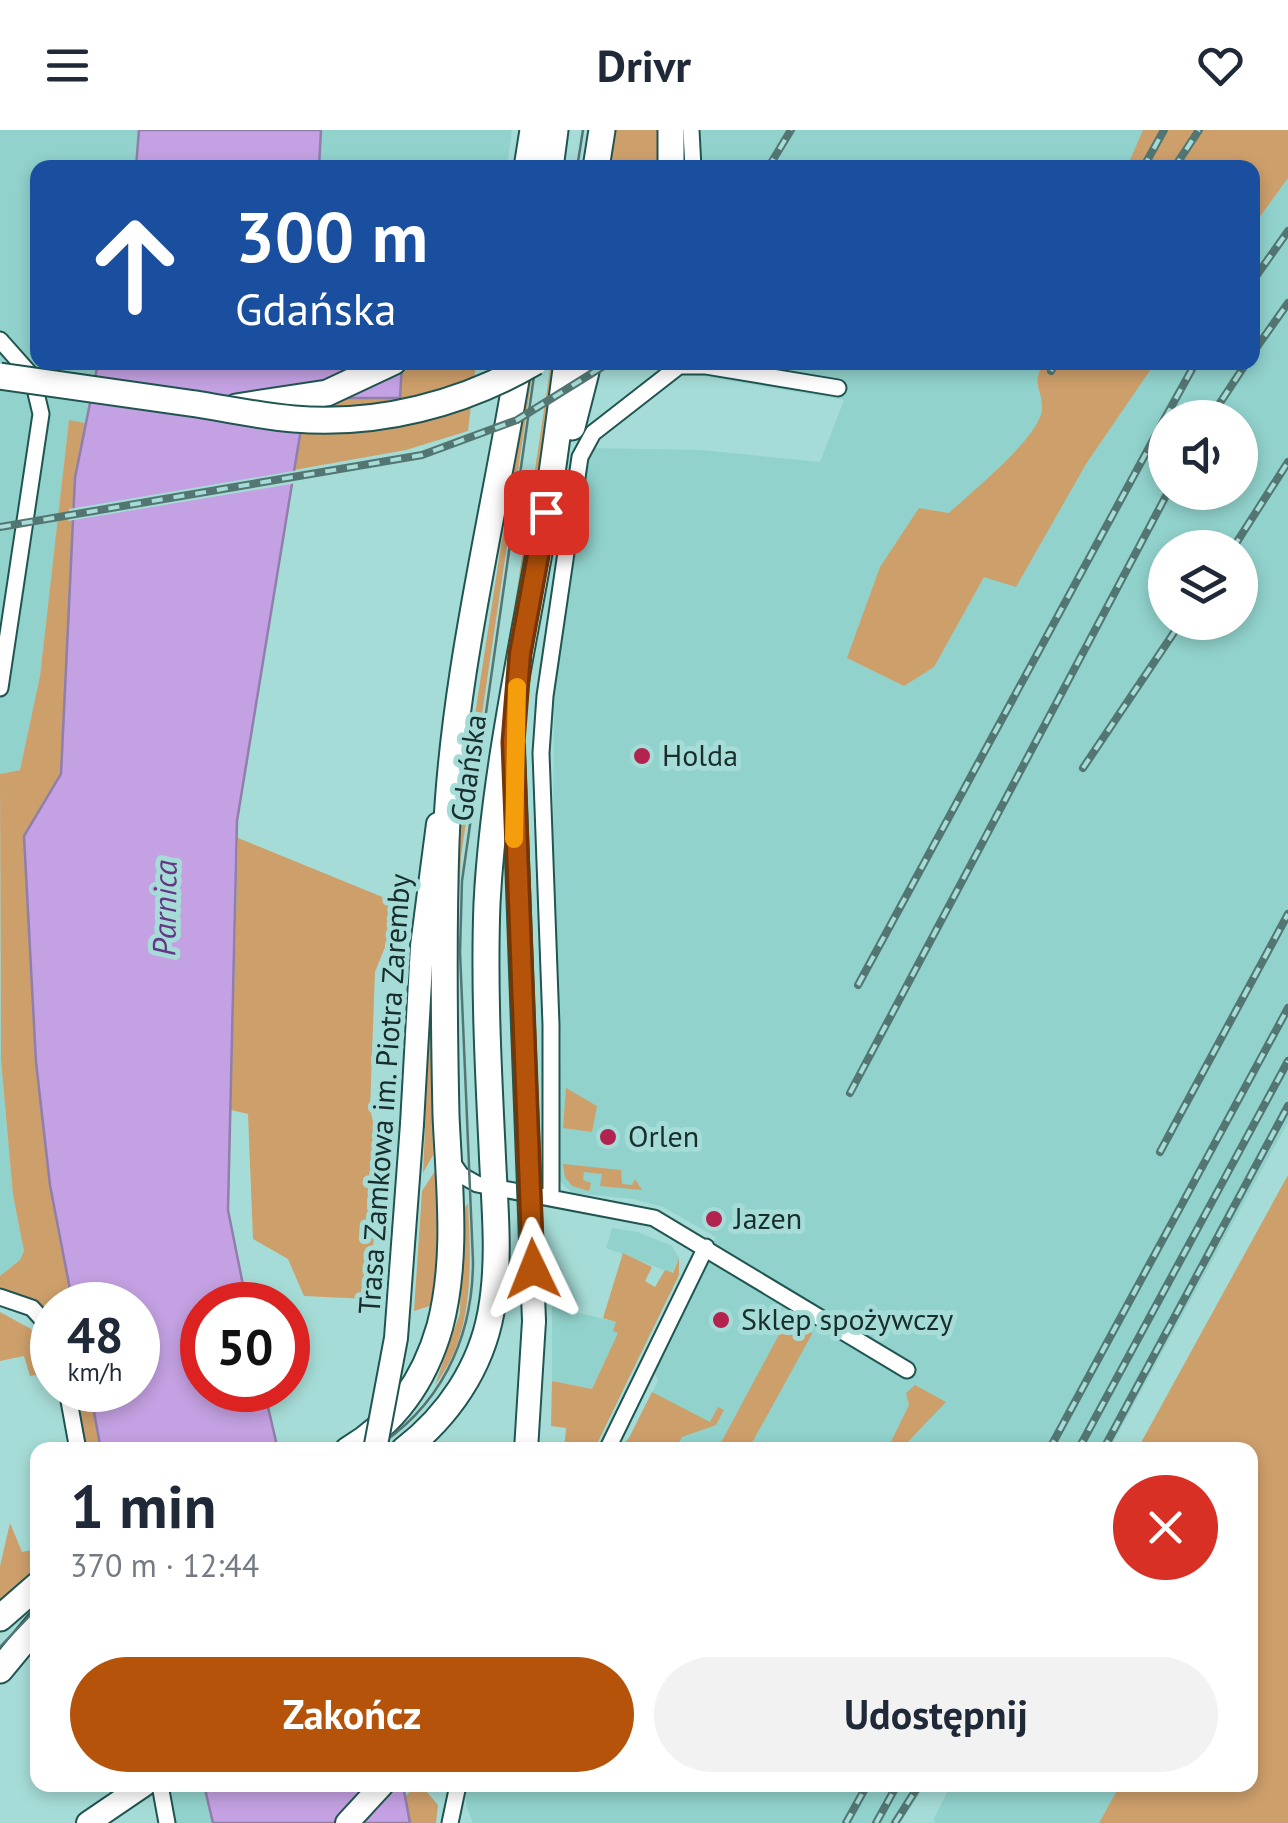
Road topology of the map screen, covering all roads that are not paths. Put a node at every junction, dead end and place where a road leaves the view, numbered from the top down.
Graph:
1 (533, 130) edge
2 (556, 130) edge
3 (602, 130) edge
4 (671, 130) edge
5 (691, 130) edge
6 (528, 160) edge
7 (551, 160) edge
8 (597, 160) edge
9 (671, 160) edge
10 (693, 160) edge
11 (0, 340) edge
12 (376, 370) edge
13 (518, 370) edge
14 (518, 370) edge
15 (579, 370) edge
16 (581, 370) edge
17 (673, 370) edge
18 (722, 370) edge
19 (0, 376) edge
20 (838, 388) dead end
21 (219, 407) junction
22 (601, 426) junction
23 (520, 654) junction
24 (0, 688) edge
25 (452, 742) junction
26 (448, 1149) junction
27 (494, 1188) junction
28 (551, 1197) junction
29 (450, 1216) junction
30 (706, 1247) junction
31 (0, 1297) edge
32 (30, 1306) edge
33 (908, 1370) dead end
34 (71, 1412) edge
35 (77, 1442) edge
36 (358, 1442) edge
37 (376, 1442) edge
38 (412, 1442) edge
39 (526, 1442) edge
40 (611, 1442) edge
41 (30, 1592) edge
42 (0, 1618) edge
43 (30, 1634) edge
44 (0, 1670) edge
45 (134, 1792) edge
46 (161, 1792) edge
47 (376, 1792) edge
48 (457, 1792) edge
49 (88, 1823) edge
50 (167, 1823) edge
51 (347, 1823) edge
52 (450, 1823) edge

1 - 6 main road
2 - 7 main road
3 - 8 main road
4 - 9 main road
5 - 10 street
11 - 24 street
12 - 21 main road, bridge
13 - 21 main road, bridge
14 - 25 main road, Gdańska
15 - 23 main road, Gdańska
16 - 22 street, Gdańska
17 - 22 street
18 - 20 street
19 - 21 main road, bridge
22 - 28 street
23 - 27 main road, Gdańska
23 - 39 main road, bridge
25 - 26 main road, Gdańska
25 - 37 main road, Trasa Zamkowa im. Piotra Zaremby, bridge
26 - 27 street
26 - 29 main road, Gdańska
27 - 28 street
27 - 29 street
27 - 38 main road, Gdańska
28 - 30 street
29 - 36 main road, Gdańska
30 - 33 street
30 - 40 street
31 - 32 street
34 - 35 street
41 - 42 main road
43 - 44 main road
45 - 49 main road
46 - 50 street
47 - 51 main road
48 - 52 street

